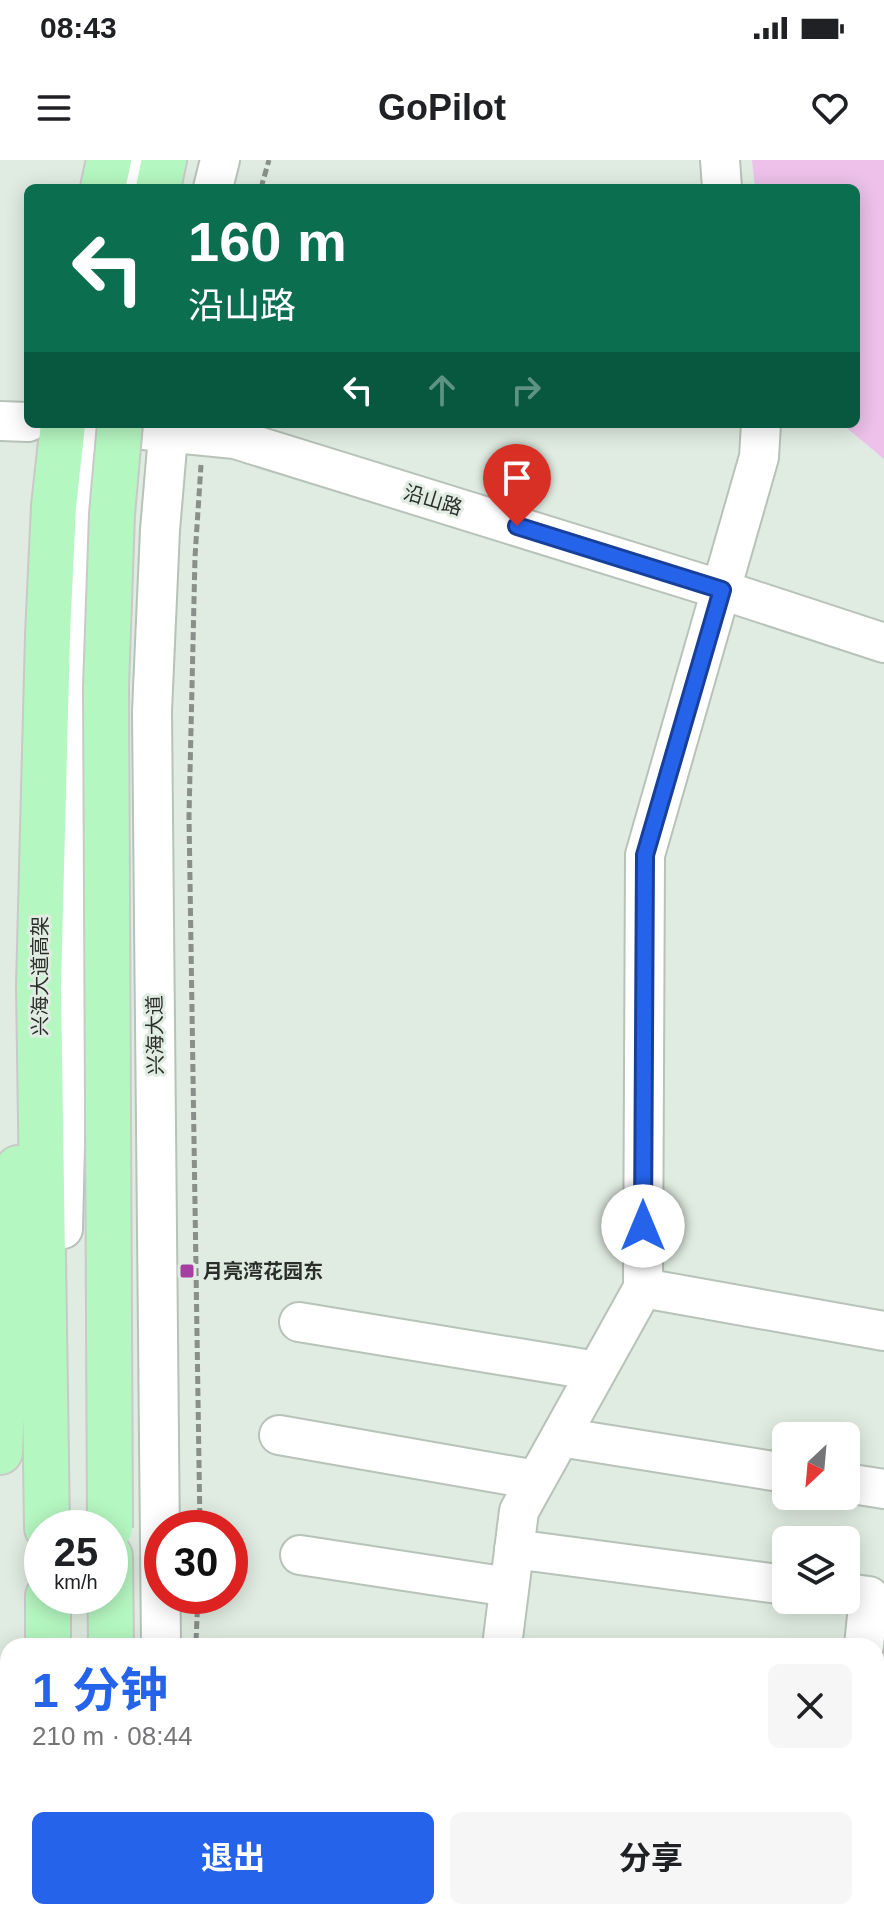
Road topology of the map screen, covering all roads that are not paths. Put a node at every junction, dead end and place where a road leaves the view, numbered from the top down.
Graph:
1 (89, 160) edge
2 (109, 160) edge
3 (136, 160) edge
4 (164, 160) edge
5 (220, 160) edge
6 (720, 160) edge
7 (85, 184) edge
8 (104, 184) edge
9 (131, 184) edge
10 (159, 184) edge
11 (214, 184) edge
12 (722, 184) edge
13 (0, 421) edge
14 (24, 423) edge
15 (72, 428) edge
16 (72, 428) edge
17 (73, 428) edge
18 (168, 428) edge
19 (761, 428) edge
20 (722, 590) junction
21 (884, 643) edge
22 (39, 986) junction
23 (643, 1288) junction
24 (299, 1322) dead end
25 (884, 1331) edge
26 (597, 1371) junction
27 (279, 1435) dead end
28 (560, 1437) junction
29 (0, 1452) edge
30 (772, 1471) edge
31 (536, 1480) junction
32 (860, 1485) edge
33 (884, 1489) edge
34 (48, 1510) edge
35 (49, 1510) edge
36 (110, 1510) edge
37 (514, 1549) junction
38 (300, 1555) dead end
39 (772, 1583) edge
40 (509, 1587) junction
41 (860, 1595) edge
42 (44, 1614) edge
43 (47, 1614) edge
44 (111, 1614) edge
45 (42, 1638) edge
46 (48, 1638) edge
47 (111, 1638) edge
48 (161, 1638) edge
49 (503, 1638) edge
50 (865, 1638) edge

1 - 7 main road
2 - 8 main road
3 - 9 street
4 - 10 main road
5 - 11 street
6 - 12 street
13 - 14 street, 沿山路
15 - 22 main road, 兴海大道高架
16 - 35 street
17 - 36 main road, bridge
18 - 20 street, 沿山路
18 - 48 street, 兴海大道
19 - 20 street
20 - 21 street, 沿山路
20 - 23 street
22 - 29 main road
22 - 34 main road, 兴海大道高架
23 - 25 street
23 - 26 street
24 - 26 street
26 - 28 street
27 - 31 street
28 - 30 street
28 - 31 street
31 - 37 street
32 - 33 street
37 - 39 street
37 - 40 street
38 - 40 street
40 - 49 street
41 - 50 street
42 - 45 street
43 - 46 main road
44 - 47 main road

